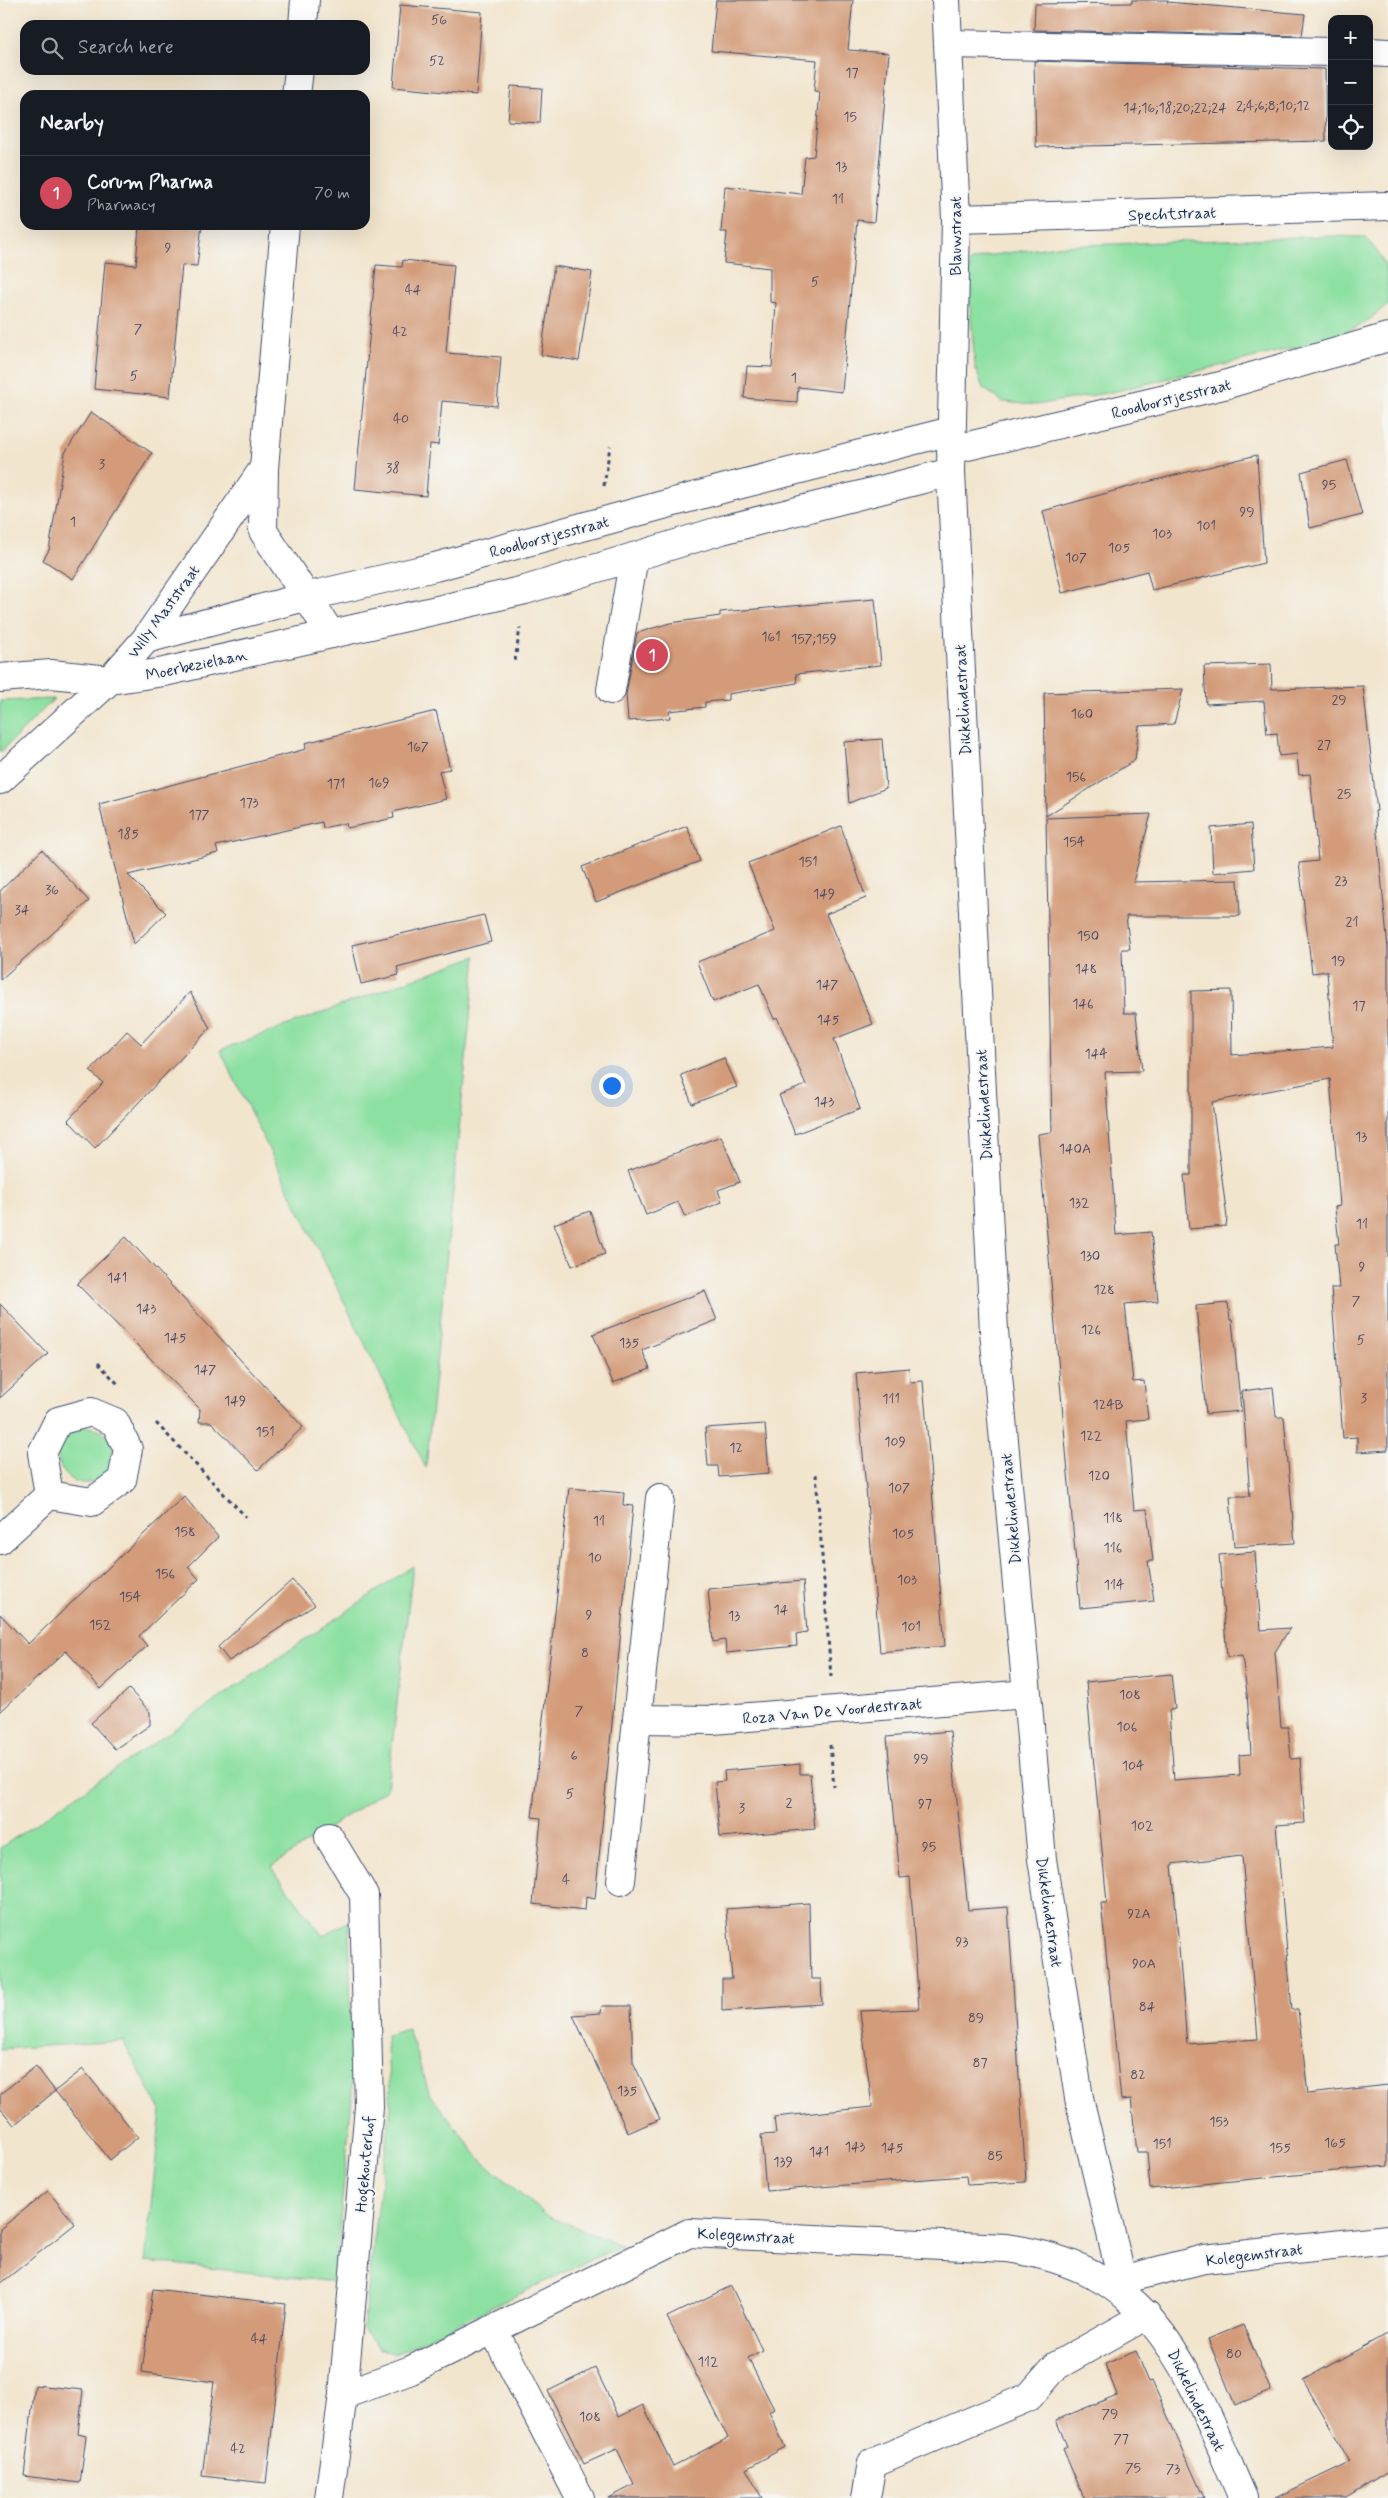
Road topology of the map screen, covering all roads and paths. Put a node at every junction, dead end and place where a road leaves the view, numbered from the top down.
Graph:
1 (305, 0) edge
2 (946, 0) edge
3 (303, 20) edge
4 (948, 44) junction
5 (1328, 52) edge
6 (1373, 52) edge
7 (1388, 53) edge
8 (298, 75) edge
9 (296, 90) edge
10 (1388, 206) edge
11 (956, 219) junction
12 (285, 230) edge
13 (1388, 337) edge
14 (951, 451) junction
15 (264, 468) junction
16 (634, 557) junction
17 (305, 597) junction
18 (331, 634) junction
19 (146, 639) junction
20 (0, 678) edge
21 (110, 680) junction
22 (611, 690) dead end
23 (0, 780) edge
24 (98, 1364) dead end
25 (124, 1390) dead end
26 (150, 1418) dead end
27 (816, 1474) dead end
28 (49, 1495) dead end
29 (660, 1498) dead end
30 (246, 1517) dead end
31 (0, 1540) edge
32 (1027, 1694) junction
33 (830, 1710) junction
34 (637, 1719) junction
35 (834, 1787) dead end
36 (329, 1837) dead end
37 (621, 1881) dead end
38 (1388, 2239) edge
39 (1119, 2284) junction
40 (1147, 2315) junction
41 (493, 2329) junction
42 (343, 2395) junction
43 (329, 2498) edge
44 (580, 2498) edge
45 (866, 2498) edge
46 (1243, 2498) edge

1 - 3 street
2 - 4 street, Blauwstraat
4 - 5 street
4 - 11 street, Blauwstraat
6 - 7 street
8 - 9 street
10 - 11 street, Spechtstraat
11 - 14 street, Blauwstraat
12 - 15 street, Willy Maststraat
13 - 14 street, Roodborstjesstraat
14 - 16 street, Roodborstjesstraat
14 - 17 street, Roodborstjesstraat
14 - 32 street, Dikkelindestraat
15 - 17 street, Willy Maststraat
15 - 19 street, Willy Maststraat
16 - 18 street, Roodborstjesstraat
16 - 22 street
17 - 18 street, Willy Maststraat
17 - 19 street, Roodborstjesstraat
18 - 21 street, Moerbezielaan
19 - 21 street, Willy Maststraat
20 - 21 street, Moerbezielaan
21 - 23 street, Willy Maststraat
24 - 25 path
26 - 30 path
27 - 33 path
28 - 31 street
29 - 34 street
32 - 33 street, Roza Van De Voordestraat
32 - 39 street, Dikkelindestraat
33 - 34 street, Roza Van De Voordestraat
33 - 35 path
34 - 37 street
36 - 42 street, Hogekouterhof
38 - 39 street, Kolegemstraat
39 - 40 street, Dikkelindestraat
39 - 41 street, Kolegemstraat
40 - 45 street
40 - 46 street, Dikkelindestraat
41 - 42 street, Kolegemstraat
41 - 44 street
42 - 43 street, Hogekouterhof

